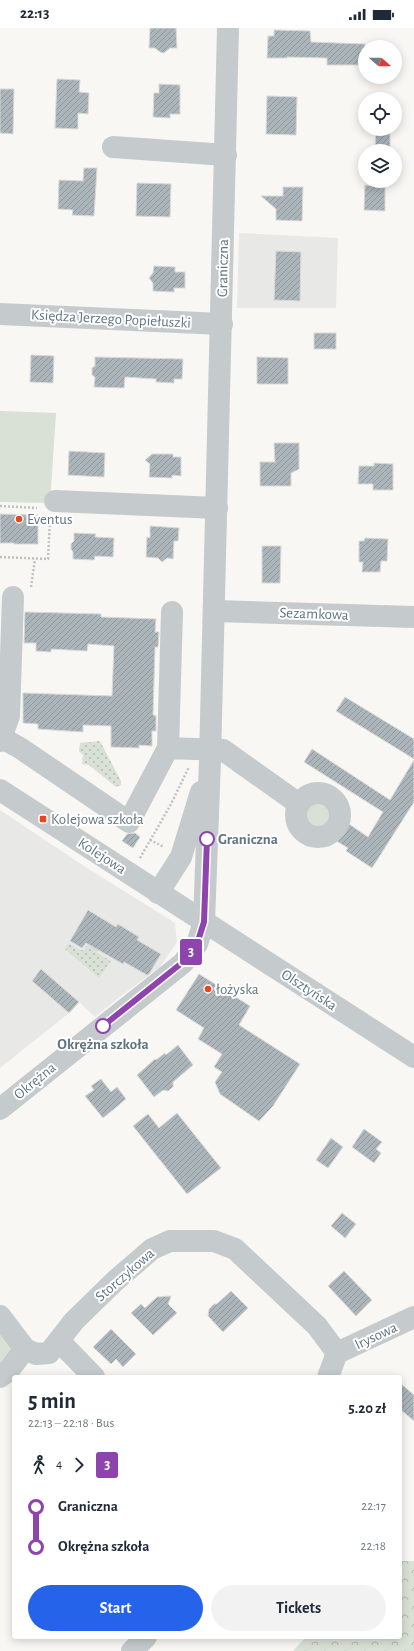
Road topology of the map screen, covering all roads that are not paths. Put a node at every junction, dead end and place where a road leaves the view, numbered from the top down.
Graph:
1 (228, 28) edge
2 (113, 147) dead end
3 (226, 155) junction
4 (0, 314) edge
5 (222, 324) junction
6 (48, 507) road end
7 (217, 508) junction
8 (22, 592) road end
9 (214, 611) junction
10 (172, 612) dead end
11 (414, 617) edge
12 (1, 740) edge
13 (168, 748) junction
14 (211, 755) junction
15 (0, 790) edge
16 (299, 804) dead end
17 (158, 893) junction
18 (204, 922) junction
19 (414, 1057) edge
20 (0, 1109) edge
21 (0, 1316) edge
22 (414, 1317) edge
23 (59, 1341) junction
24 (25, 1349) junction
25 (337, 1353) junction
26 (92, 1375) edge
27 (329, 1375) edge
28 (0, 1377) edge
29 (144, 1639) edge
30 (132, 1651) edge

1 - 3 street, Graniczna
2 - 3 street
3 - 5 street, Graniczna
4 - 5 street, Księdza Jerzego Popiełuszki
5 - 7 street, Graniczna
6 - 7 street
7 - 9 street, Graniczna
8 - 12 street
9 - 11 street, Sezamkowa
9 - 14 street, Graniczna
10 - 13 street
12 - 13 street
13 - 14 street
14 - 16 street
14 - 17 street, Graniczna
14 - 18 street, Graniczna
15 - 17 street, Kolejowa
17 - 18 street, Kolejowa
18 - 19 street, Olsztyńska
18 - 20 street, Okrężna
21 - 24 street
22 - 25 street, Irysowa
23 - 24 street, Storczykowa
23 - 25 street, Storczykowa
23 - 26 street
24 - 28 street
25 - 27 street
29 - 30 street

